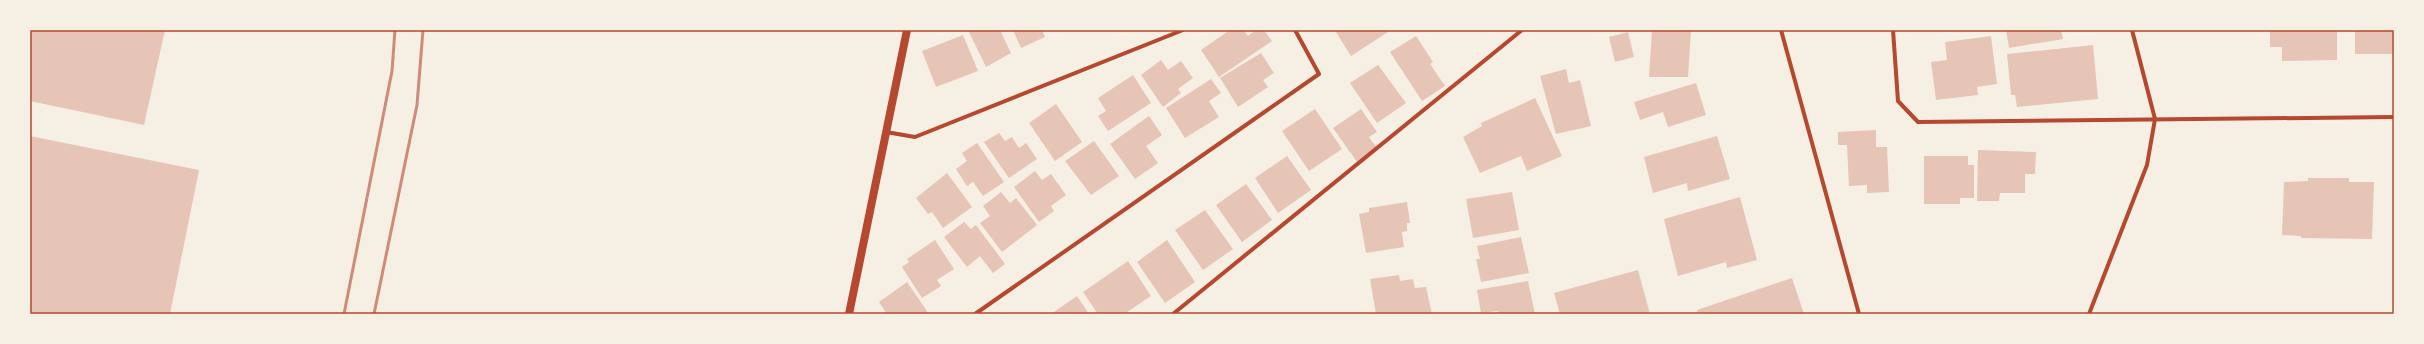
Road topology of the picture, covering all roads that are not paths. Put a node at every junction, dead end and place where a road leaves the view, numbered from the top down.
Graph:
1 (907, 30) edge
2 (1183, 30) edge
3 (1295, 30) edge
4 (1522, 30) edge
5 (1781, 30) edge
6 (1893, 30) edge
7 (2132, 30) edge
8 (2394, 117) edge
9 (2155, 119) junction
10 (886, 132) junction
11 (849, 314) edge
12 (975, 314) edge
13 (1172, 314) edge
14 (1860, 314) edge
15 (2089, 314) edge

1 - 10 main road
2 - 10 street
3 - 12 street
4 - 13 street
5 - 14 street
6 - 9 street
7 - 9 street
8 - 9 street
9 - 15 street
10 - 11 main road

